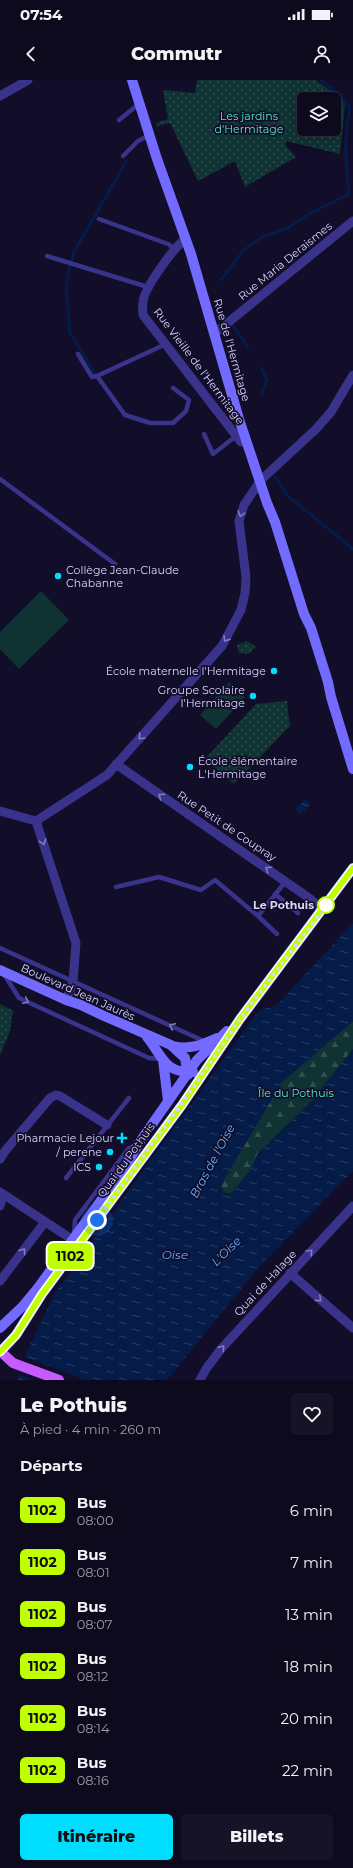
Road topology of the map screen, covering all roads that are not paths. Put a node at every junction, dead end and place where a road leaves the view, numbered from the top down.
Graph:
1 (28, 80) edge
2 (132, 80) edge
3 (135, 80) edge
4 (137, 93) junction
5 (0, 96) edge
6 (140, 103) junction
7 (119, 120) dead end
8 (150, 135) junction
9 (123, 156) dead end
10 (99, 219) dead end
11 (353, 221) edge
12 (184, 239) junction
13 (175, 249) junction
14 (47, 256) dead end
15 (148, 287) junction
16 (214, 334) junction
17 (166, 344) junction
18 (78, 354) dead end
19 (353, 375) edge
20 (97, 376) junction
21 (174, 388) dead end
22 (204, 434) dead end
23 (236, 436) junction
24 (246, 441) junction
25 (0, 479) edge
26 (261, 480) junction
27 (115, 564) dead end
28 (116, 764) junction
29 (353, 769) edge
30 (0, 811) edge
31 (36, 821) junction
32 (353, 868) edge
33 (353, 877) edge
34 (286, 881) junction
35 (116, 887) dead end
36 (275, 894) junction
37 (334, 894) junction
38 (322, 909) junction
39 (298, 913) dead end
40 (258, 916) junction
41 (277, 934) dead end
42 (0, 948) edge
43 (1, 971) edge
44 (73, 982) junction
45 (66, 1000) junction
46 (240, 1019) junction
47 (146, 1036) junction
48 (221, 1036) junction
49 (208, 1043) junction
50 (171, 1046) junction
51 (163, 1060) junction
52 (207, 1069) junction
53 (189, 1072) junction
54 (129, 1098) dead end
55 (168, 1101) junction
56 (182, 1105) junction
57 (107, 1124) junction
58 (0, 1160) edge
59 (66, 1178) dead end
60 (1, 1194) edge
61 (0, 1206) edge
62 (353, 1206) edge
63 (45, 1222) junction
64 (73, 1240) junction
65 (290, 1273) junction
66 (0, 1281) edge
67 (0, 1328) edge
68 (353, 1328) edge
69 (0, 1352) edge
70 (16, 1364) junction
71 (0, 1365) edge
72 (59, 1380) edge
73 (200, 1380) edge

1 - 5 street
2 - 4 main road, Rue de l'Hermitage
3 - 4 main road, Rue de l'Hermitage
4 - 6 main road, Rue de l'Hermitage
6 - 7 lane
6 - 8 main road, Rue de l'Hermitage
8 - 9 lane
8 - 12 main road, Rue de l'Hermitage
10 - 13 lane
11 - 16 street, Rue Maria Deraismes
12 - 13 street, Rue Vieille de l'Hermitage
12 - 16 main road, Rue de l'Hermitage
13 - 15 street, Rue Vieille de l'Hermitage
14 - 15 lane
15 - 17 street, Rue Vieille de l'Hermitage
16 - 24 main road, Rue de l'Hermitage
17 - 20 lane
17 - 23 street, Rue Vieille de l'Hermitage
18 - 20 lane
19 - 26 street
20 - 21 lane
22 - 23 lane
23 - 24 street, Rue Vieille de l'Hermitage
24 - 26 main road, Rue de l'Hermitage
25 - 27 lane
26 -> 28 street
26 - 29 main road, Rue de l'Hermitage
28 - 31 street
34 -> 28 street, Rue Petit de Coupray
30 - 31 street
31 -> 44 street
32 - 37 main road, Quai du Pothuis
33 - 37 main road, Quai du Pothuis
34 - 36 lane
34 - 38 street, Rue Petit de Coupray
35 - 40 lane
36 - 39 lane
36 - 40 lane
37 - 38 main road, Quai du Pothuis
38 - 46 main road, Quai du Pothuis
40 - 41 lane
42 - 44 lane
43 - 45 main road, Boulevard Jean Jaurès
43 -> 51 lane
44 - 45 street
49 -> 44 lane
45 - 47 main road, Boulevard Jean Jaurès
46 - 48 main road, Quai du Pothuis
46 - 52 main road, Quai du Pothuis
47 - 50 main road, Boulevard Jean Jaurès
47 - 51 main road
48 - 49 main road, Quai du Pothuis
48 - 53 main road, Quai du Pothuis
49 - 50 main road, Quai du Pothuis
50 - 53 main road
51 - 53 main road
51 - 55 main road
52 - 53 main road
52 - 56 main road, Quai du Pothuis
53 - 55 main road, Quai du Pothuis
53 - 56 main road
54 - 57 lane
55 - 64 main road, Quai du Pothuis
56 - 69 main road, Quai du Pothuis
57 - 58 street
57 - 59 lane
60 - 61 street
60 - 63 street
65 -> 62 street, Quai de Halage
63 - 64 street
66 -> 63 street
64 - 67 main road, Quai du Pothuis
65 -> 68 street
73 -> 65 street, Quai de Halage
69 - 70 main road
70 - 71 main road
70 - 72 main road

